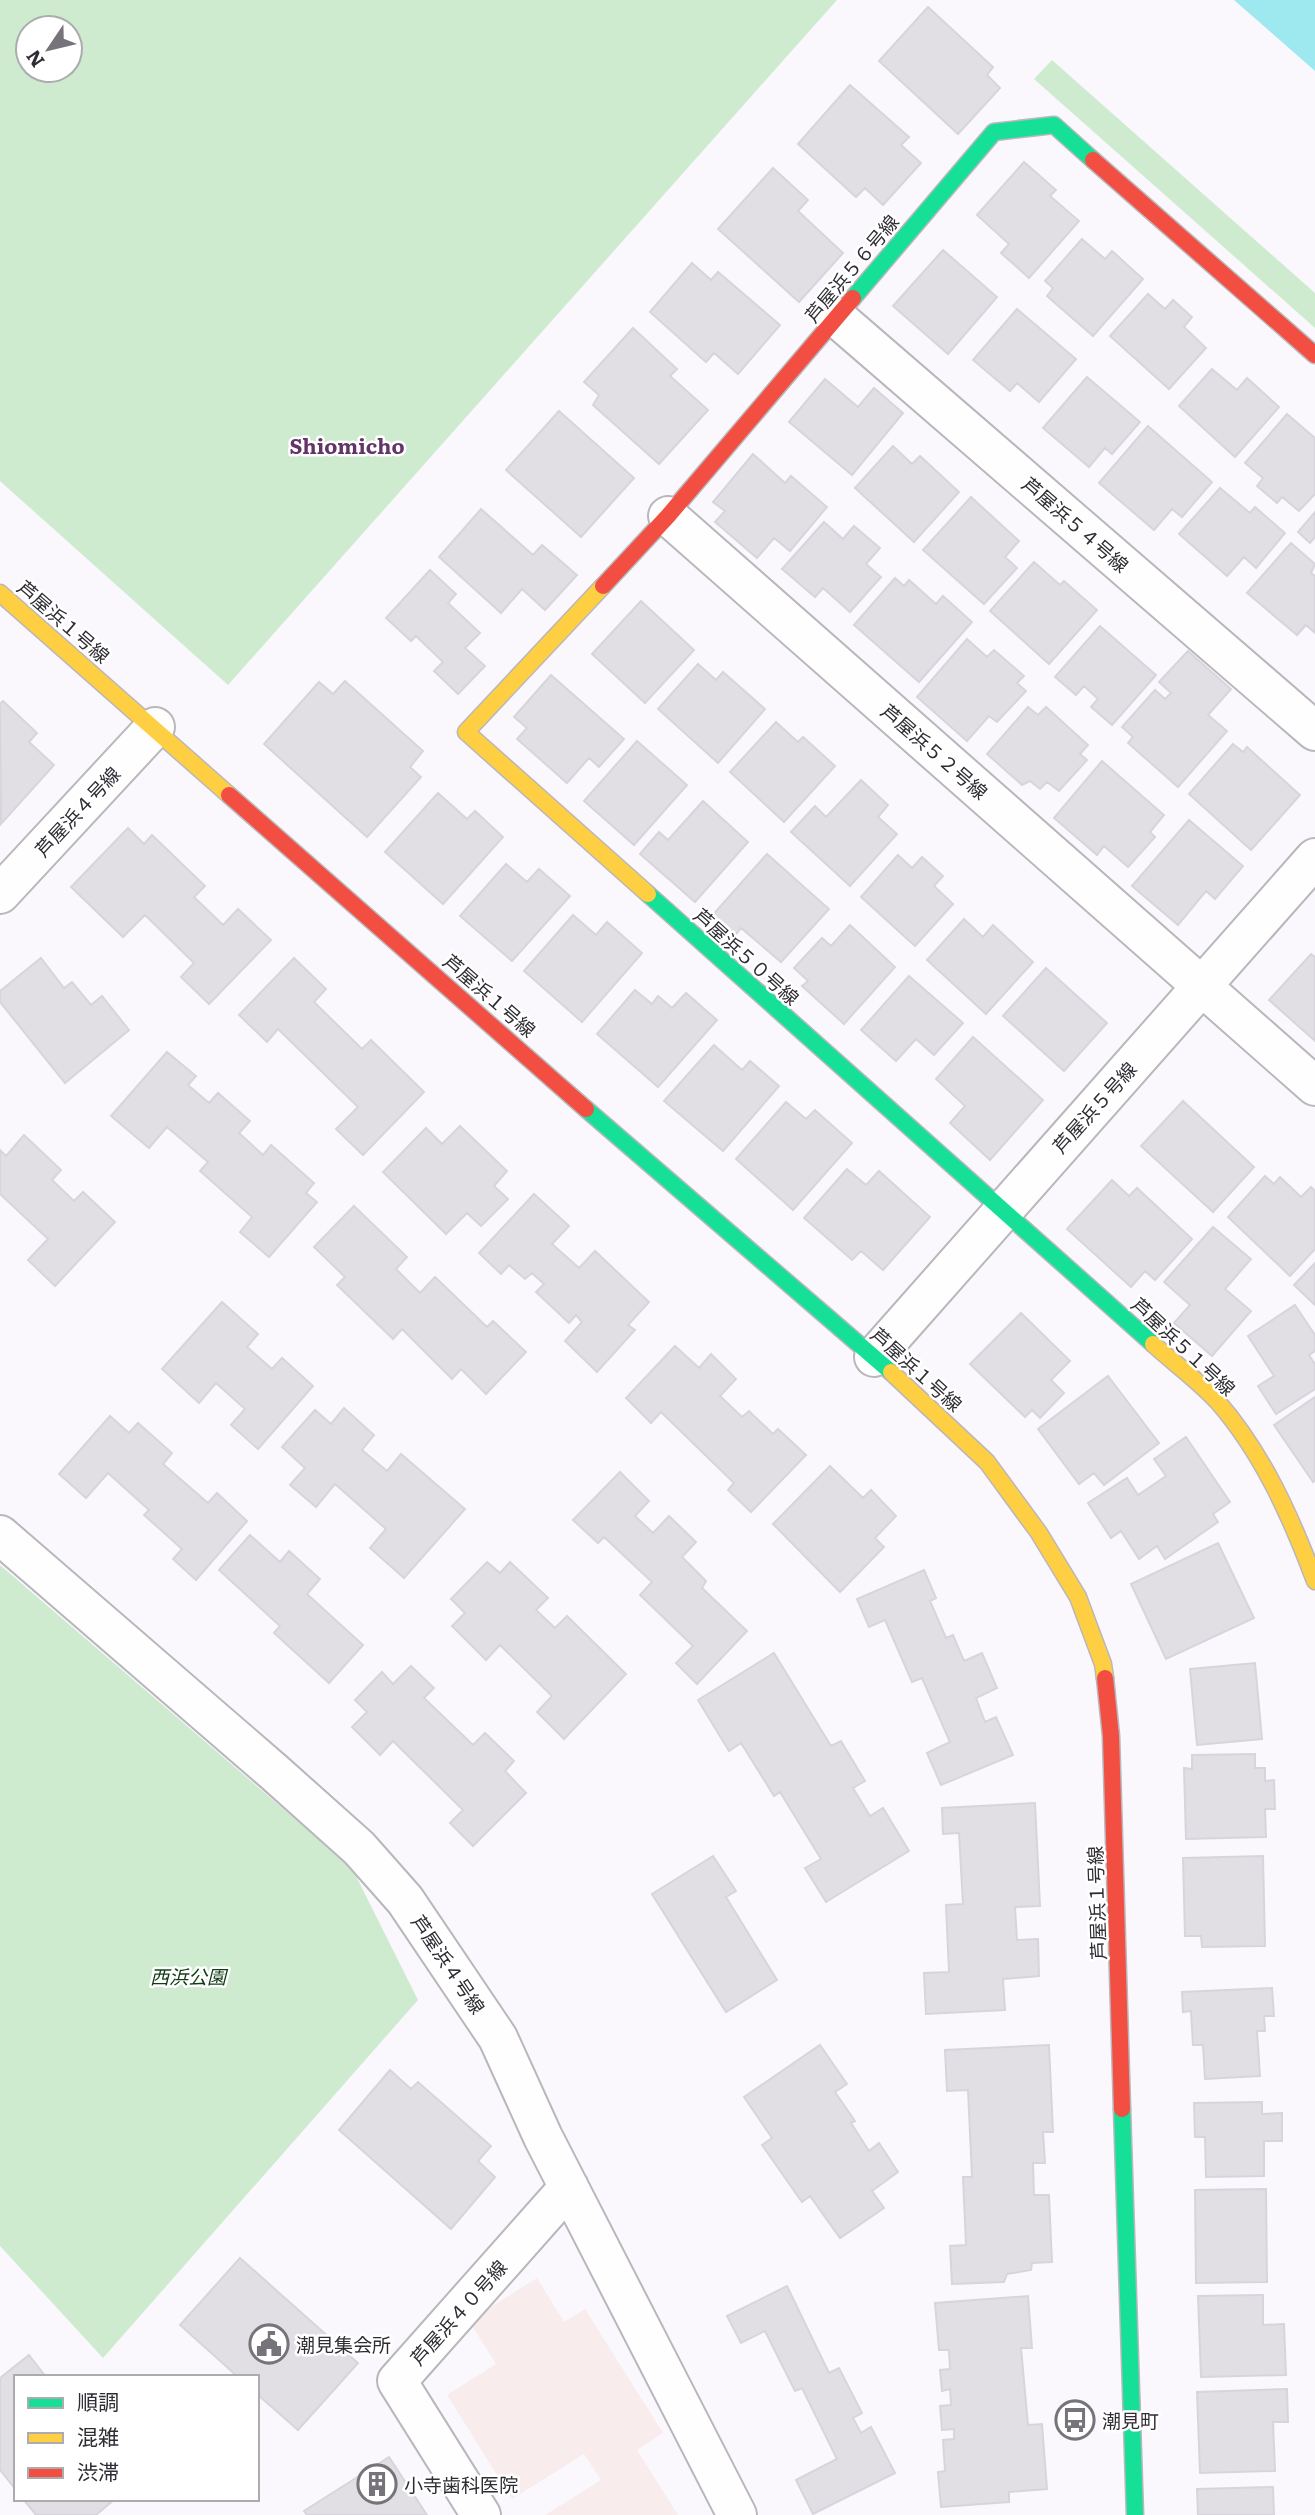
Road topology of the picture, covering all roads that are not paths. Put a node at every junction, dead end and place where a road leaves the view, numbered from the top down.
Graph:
1 (836, 317) junction
2 (1315, 355) edge
3 (668, 516) junction
4 (0, 593) edge
5 (155, 727) junction
6 (1315, 731) edge
7 (466, 732) joint
8 (1315, 858) edge
9 (0, 894) edge
10 (1202, 986) junction
11 (1315, 1086) edge
12 (1001, 1211) junction
13 (874, 1357) junction
14 (0, 1535) edge
15 (1315, 1581) edge
16 (569, 2187) junction
17 (481, 2515) edge
18 (737, 2515) edge
19 (1135, 2515) edge

1 - 2 street, 芦屋浜５６号線
1 - 3 street, 芦屋浜５６号線
1 - 6 street, 芦屋浜５４号線
3 - 7 street, 芦屋浜５６号線
3 - 10 street, 芦屋浜５２号線
4 - 5 street, 芦屋浜１号線
5 - 9 street, 芦屋浜４号線
5 - 13 street, 芦屋浜１号線
7 - 12 street, 芦屋浜５０号線
8 - 10 street, 芦屋浜５号線
10 - 11 street, 芦屋浜５２号線
10 - 12 street, 芦屋浜５号線
12 - 13 street, 芦屋浜５号線
12 - 15 street, 芦屋浜５１号線
13 - 19 street, 芦屋浜１号線
14 - 16 street, 芦屋浜４号線
16 - 17 street, 芦屋浜４０号線
16 - 18 street, 芦屋浜４号線

